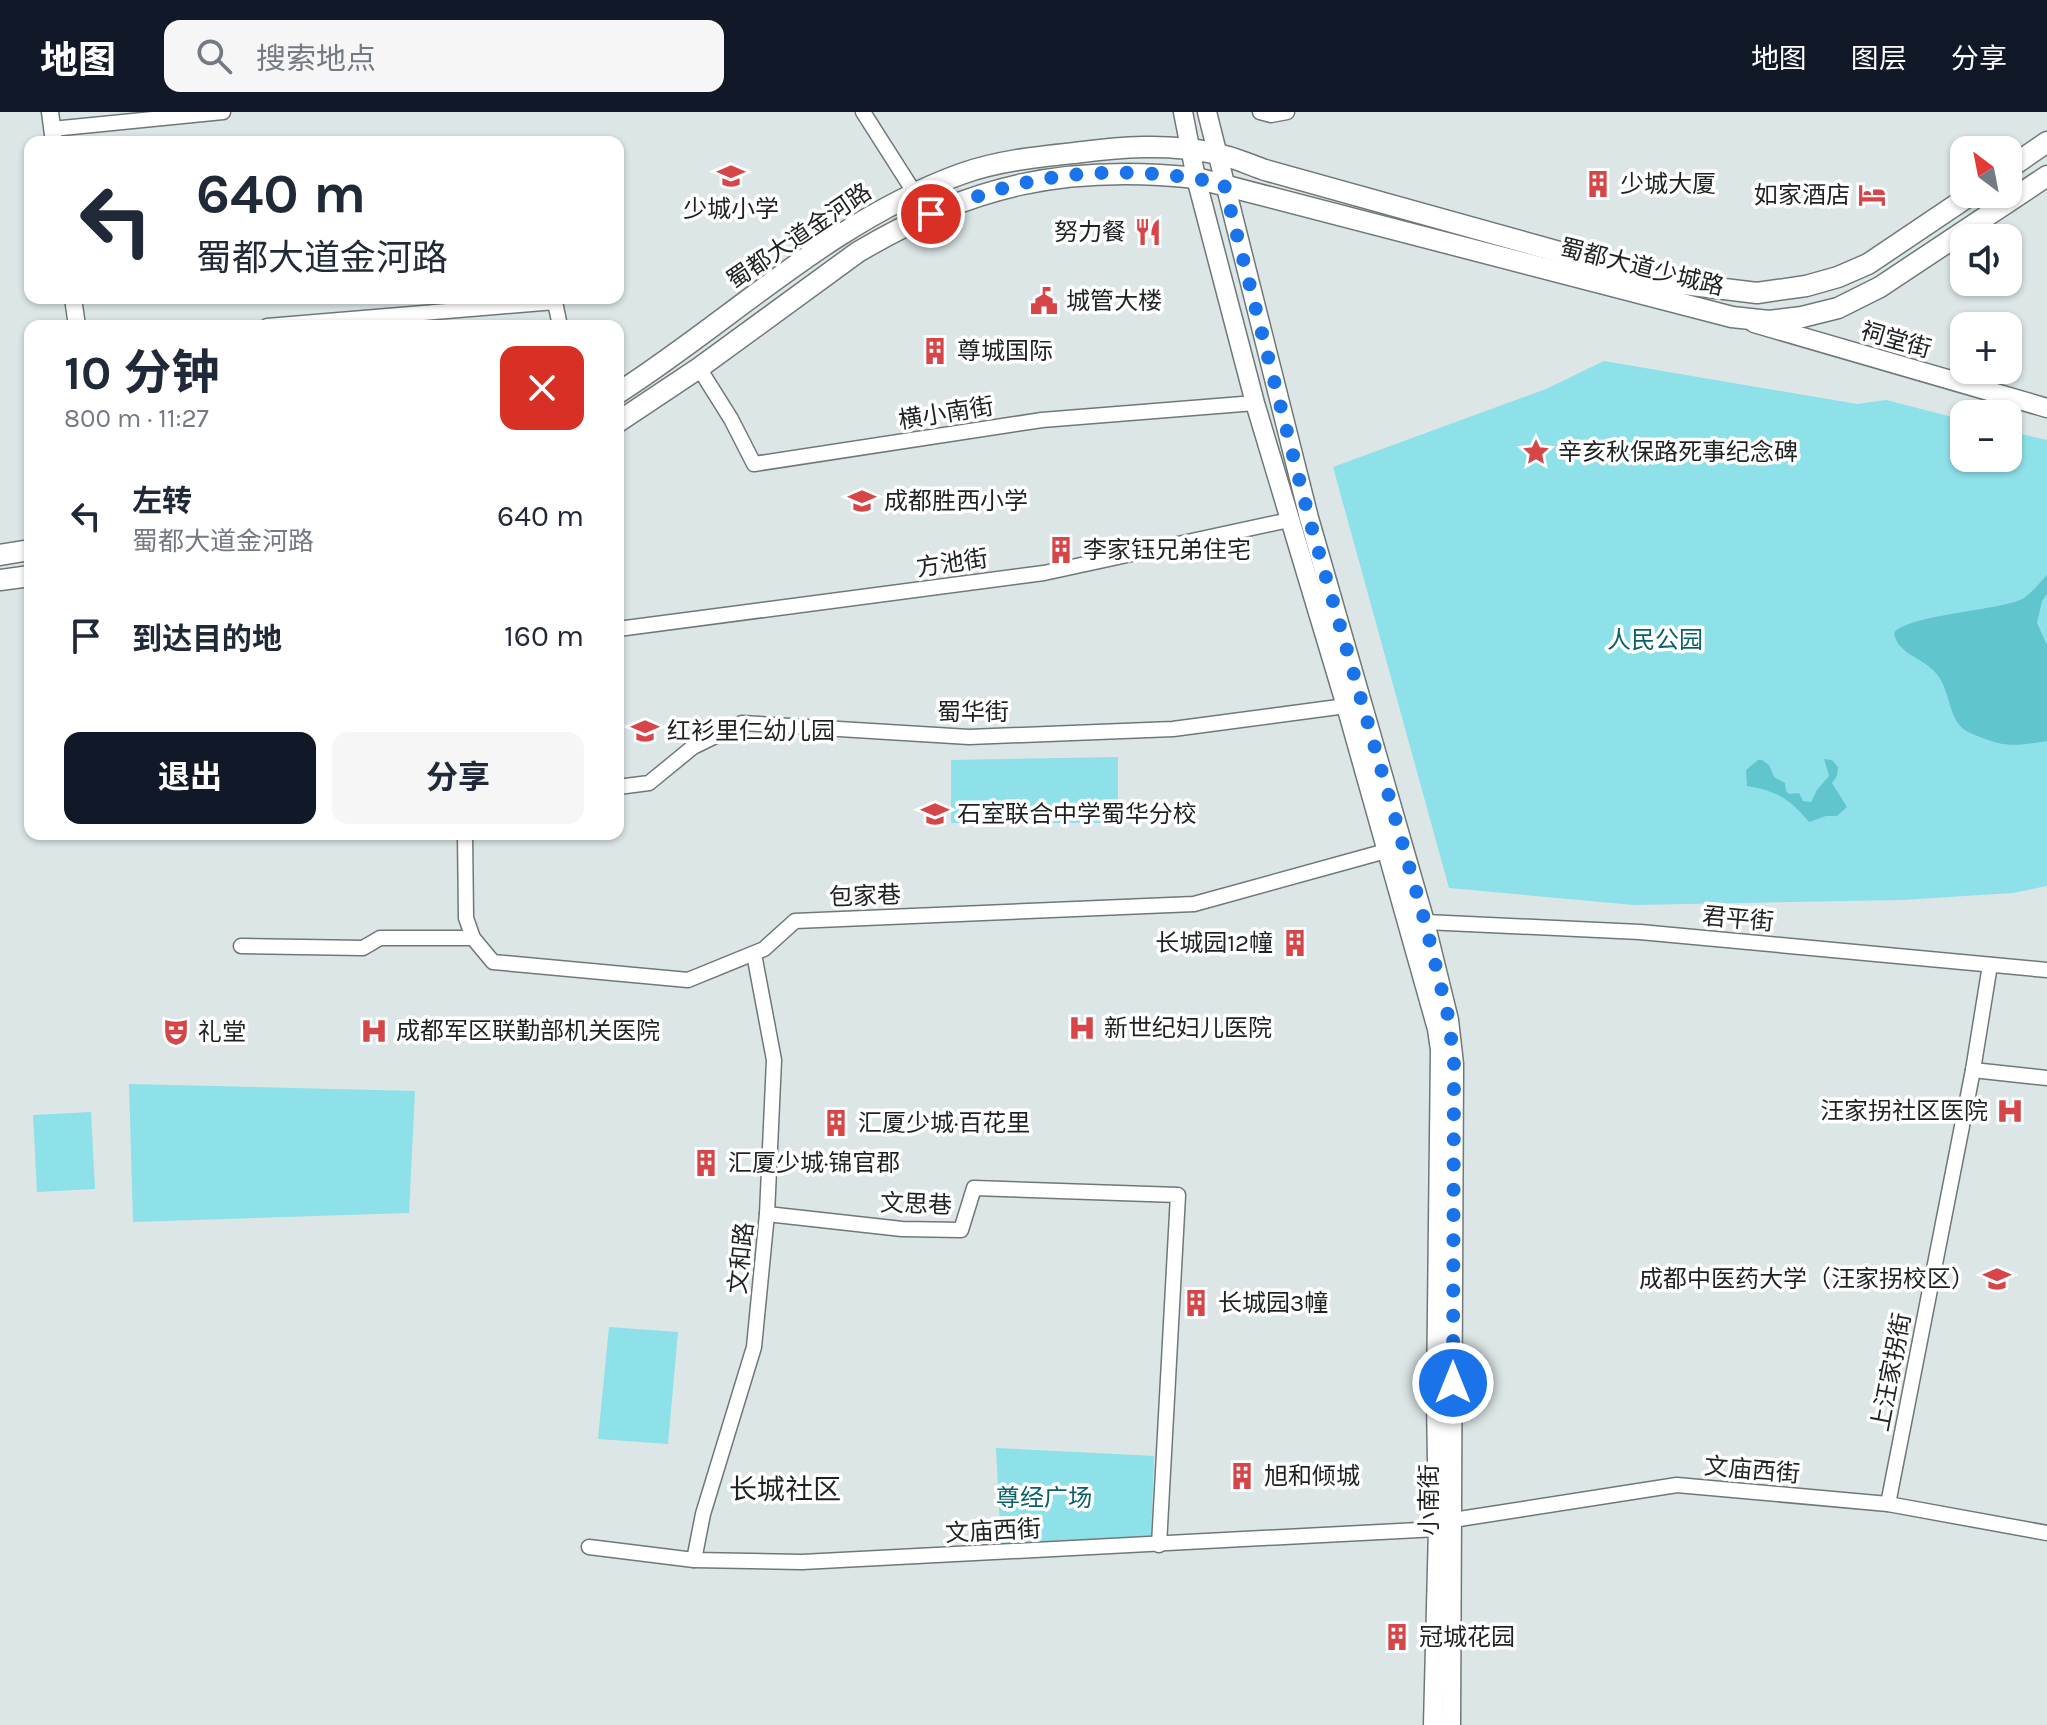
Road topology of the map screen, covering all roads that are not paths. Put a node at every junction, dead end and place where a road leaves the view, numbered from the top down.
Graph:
1 (223, 112) edge
2 (863, 112) edge
3 (1183, 112) edge
4 (1207, 112) edge
5 (1260, 112) edge
6 (1287, 112) edge
7 (52, 128) edge
8 (2047, 142) edge
9 (1189, 148) junction
10 (1217, 153) junction
11 (2022, 159) edge
12 (2047, 176) edge
13 (1196, 178) junction
14 (1224, 184) junction
15 (914, 192) junction
16 (1951, 208) edge
17 (531, 304) edge
18 (1732, 317) junction
19 (339, 320) edge
20 (699, 368) junction
21 (624, 389) edge
22 (1255, 403) junction
23 (2047, 408) edge
24 (624, 418) edge
25 (1289, 520) junction
26 (24, 551) edge
27 (0, 555) edge
28 (24, 577) edge
29 (0, 580) edge
30 (624, 628) edge
31 (1346, 706) junction
32 (624, 786) edge
33 (465, 840) edge
34 (1386, 851) junction
35 (1425, 922) junction
36 (473, 938) junction
37 (241, 946) dead end
38 (754, 954) junction
39 (1990, 965) junction
40 (2047, 970) edge
41 (1973, 1070) junction
42 (2047, 1078) edge
43 (767, 1214) junction
44 (1888, 1504) junction
45 (1445, 1525) junction
46 (2047, 1533) edge
47 (1159, 1545) junction
48 (589, 1547) dead end
49 (694, 1560) junction
50 (1433, 1725) edge
51 (1451, 1725) edge

1 - 7 street
2 - 15 street
3 - 9 main road, 小南街
4 - 10 main road, 小南街
5 - 6 street
8 - 11 main road
9 - 10 main road, 蜀都大道金河路
9 - 13 main road, 小南街
9 - 15 main road, 蜀都大道金河路
10 - 14 main road, 小南街
10 - 16 main road, 蜀都大道少城路
12 - 18 main road, 蜀都大道少城路
13 - 14 main road, 蜀都大道少城路
13 - 20 main road, 蜀都大道金河路
13 - 22 main road, 小南街
14 - 18 main road, 蜀都大道少城路
14 - 35 main road, 小南街
15 - 21 main road, 蜀都大道金河路
17 - 19 street
18 - 23 main road, 祠堂街
20 - 22 street, 横小南街
20 - 24 main road, 蜀都大道金河路
22 - 25 main road, 小南街
25 - 30 street, 方池街
25 - 31 main road, 小南街
26 - 27 main road
28 - 29 main road
31 - 32 street, 蜀华街
31 - 34 main road, 小南街
33 - 36 street
34 - 38 street, 包家巷
34 - 45 main road, 小南街
35 - 39 street, 君平街
35 - 45 main road, 小南街
36 - 37 street
36 - 38 street, 包家巷
38 - 43 street, 文和路
39 - 40 street, 君平街
39 - 41 street, 上汪家拐街
41 - 42 street
41 - 44 street, 上汪家拐街
43 - 47 street, 文思巷
43 - 49 street, 文和路
44 - 45 street, 文庙西街
44 - 46 street, 文庙西街
45 - 47 street, 文庙西街
45 - 50 main road, 小南街
45 - 51 main road, 小南街
47 - 49 street, 文庙西街
48 - 49 street, 文庙西街

